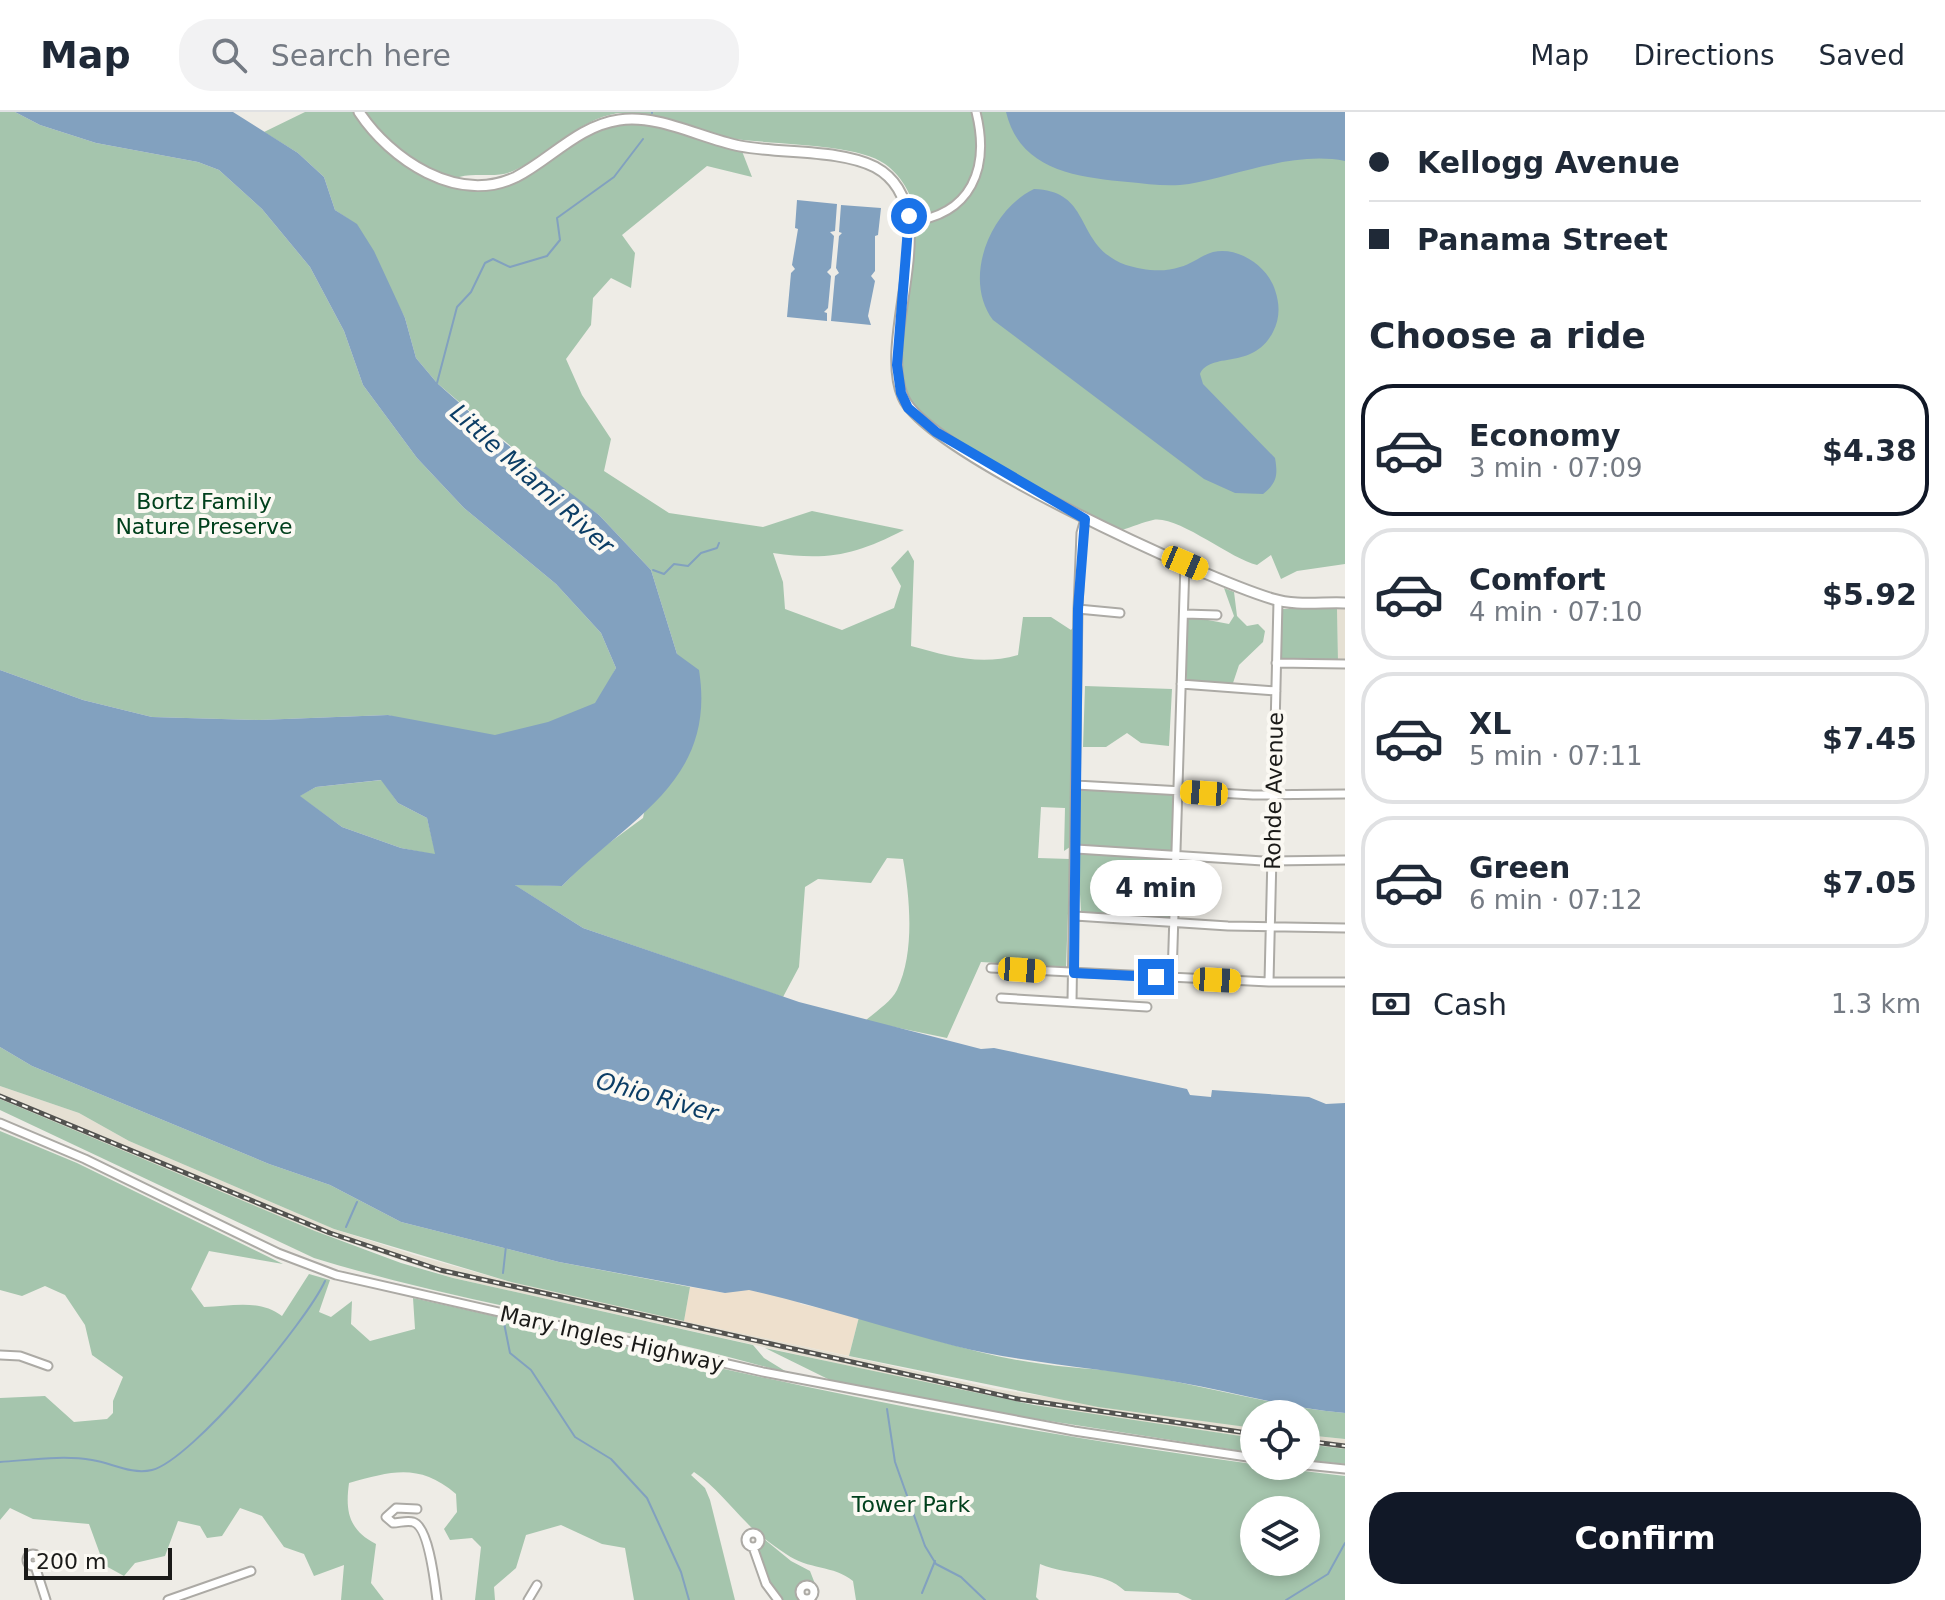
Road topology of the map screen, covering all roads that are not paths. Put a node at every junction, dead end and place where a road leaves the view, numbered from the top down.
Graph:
1 (359, 112) edge
2 (603, 112) edge
3 (976, 112) edge
4 (602, 124) junction
5 (909, 222) junction
6 (1085, 519) junction
7 (1185, 563) junction
8 (1278, 601) junction
9 (1345, 603) edge
10 (1078, 609) junction
11 (1120, 613) dead end
12 (1185, 614) junction
13 (1217, 615) dead end
14 (1276, 663) junction
15 (1345, 664) edge
16 (1181, 684) junction
17 (1276, 691) junction
18 (1076, 785) junction
19 (1177, 791) junction
20 (1345, 794) edge
21 (1274, 796) junction
22 (1076, 849) junction
23 (1175, 856) junction
24 (1345, 860) edge
25 (1272, 861) junction
26 (1075, 916) junction
27 (1173, 923) junction
28 (1270, 927) junction
29 (1345, 928) edge
30 (991, 968) dead end
31 (1074, 973) junction
32 (1172, 978) junction
33 (1269, 982) junction
34 (1345, 982) edge
35 (1001, 998) dead end
36 (1072, 1002) junction
37 (1147, 1007) dead end
38 (0, 1123) edge
39 (0, 1355) edge
40 (48, 1366) dead end
41 (1240, 1456) edge
42 (1320, 1466) edge
43 (1345, 1469) edge
44 (417, 1509) dead end
45 (753, 1547) dead end
46 (35, 1566) dead end
47 (251, 1571) dead end
48 (46, 1600) edge
49 (168, 1600) edge
50 (437, 1600) edge
51 (528, 1600) edge
52 (535, 1600) edge
53 (778, 1600) edge

1 - 4 main road
2 - 4 street
3 - 5 street
4 - 5 main road
5 - 6 main road
6 - 7 main road
6 - 10 street
7 - 8 main road
7 - 12 street
8 - 9 main road
8 - 14 street, Rohde Avenue
10 - 11 street
10 - 18 street
12 - 13 street
12 - 16 street
14 - 15 street
14 - 17 street, Rohde Avenue
16 - 17 street
16 - 19 street
17 - 21 street, Rohde Avenue
18 - 19 street
18 - 22 street
19 - 21 street
19 - 23 street
20 - 21 street
21 - 25 street, Rohde Avenue
22 - 23 street
22 - 26 street
23 - 25 street
23 - 27 street
24 - 25 street
25 - 28 street, Rohde Avenue
26 - 27 street
26 - 31 street
27 - 28 street
27 - 32 street
28 - 29 street
28 - 33 street, Rohde Avenue
30 - 31 street
31 - 32 street
31 - 36 street
32 - 33 street
33 - 34 street
35 - 36 street
36 - 37 street
38 - 41 street, Mary Ingles Highway
39 - 40 street
42 - 43 street
44 - 50 street
45 - 53 street
46 - 48 street
47 - 49 street
51 - 52 street

